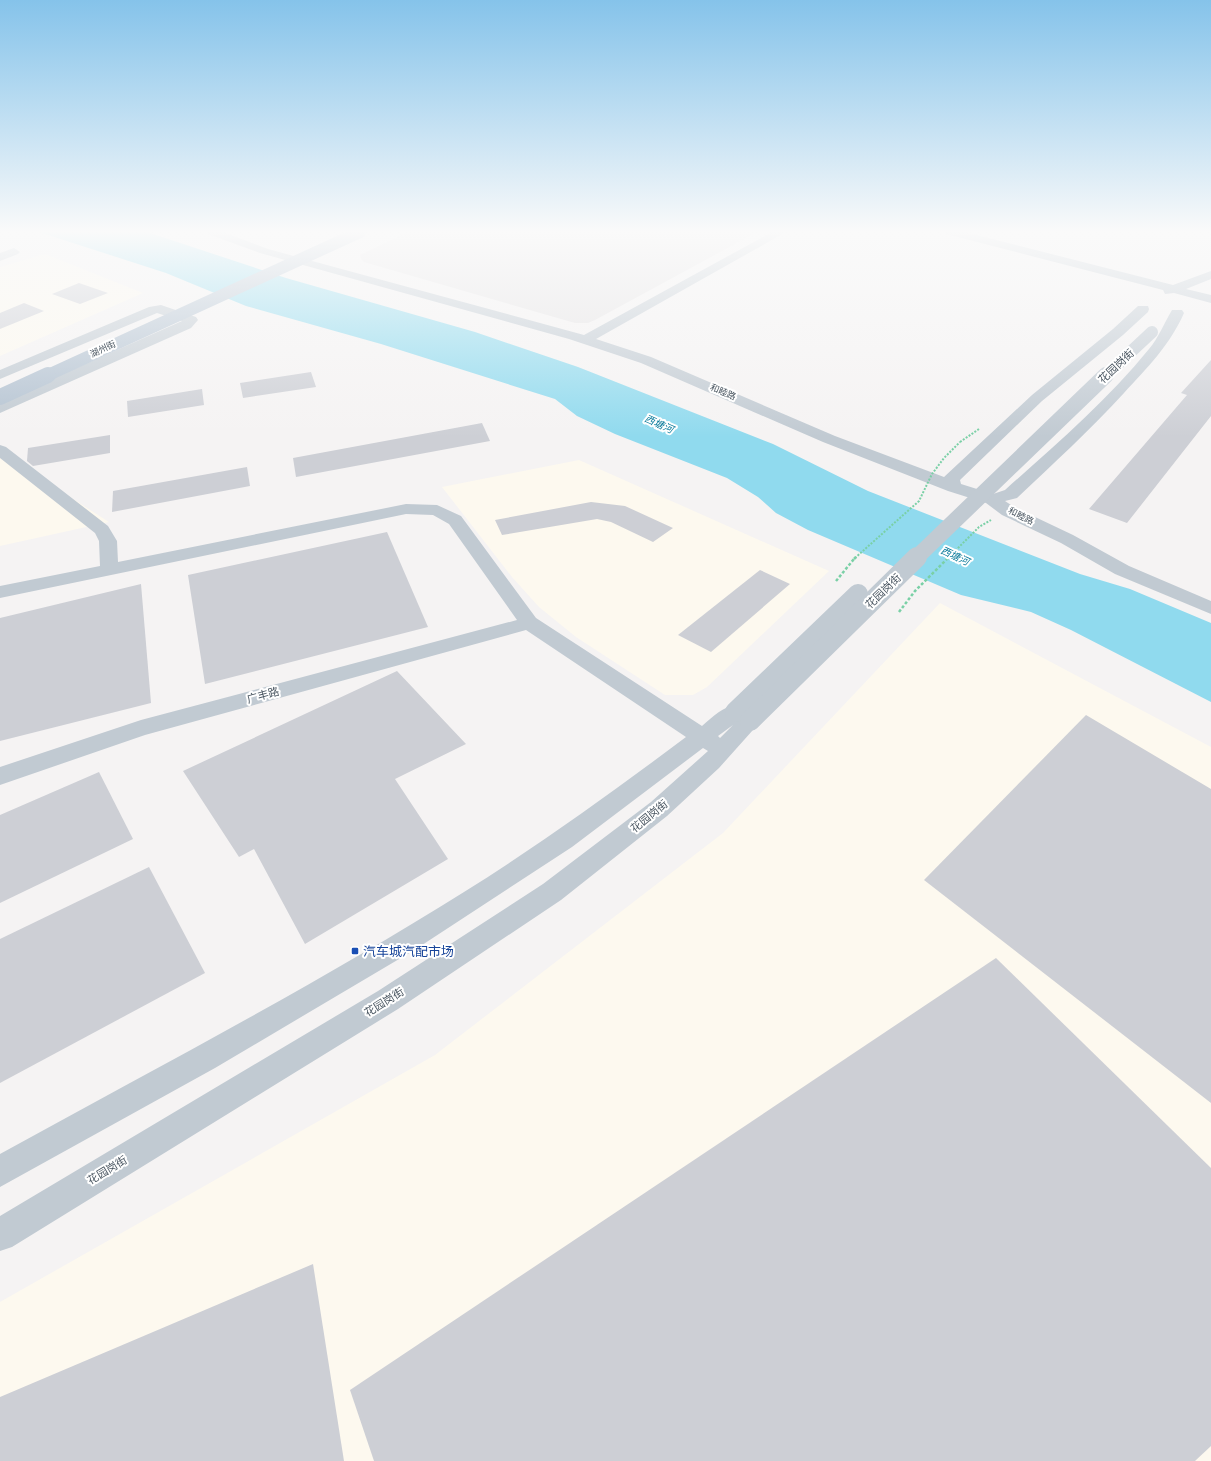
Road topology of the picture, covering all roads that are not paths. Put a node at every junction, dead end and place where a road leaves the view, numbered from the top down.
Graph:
1 (197, 300) edge
2 (211, 300) edge
3 (444, 300) edge
4 (657, 300) edge
5 (1156, 300) edge
6 (1185, 300) edge
7 (1150, 304) junction
8 (1177, 313) junction
9 (1145, 331) junction
10 (584, 340) junction
11 (0, 375) edge
12 (0, 390) edge
13 (0, 397) edge
14 (0, 408) edge
15 (0, 450) edge
16 (954, 487) junction
17 (992, 499) junction
18 (109, 570) junction
19 (0, 592) edge
20 (1211, 608) edge
21 (529, 623) junction
22 (712, 744) junction
23 (0, 776) edge
24 (0, 1171) edge
25 (0, 1235) edge

1 - 12 main road, 湖州街
2 - 13 main road, 湖州街, bridge
3 - 10 street, 和睦路
4 - 10 street
5 - 7 street
6 - 8 street, 花园岗街
7 - 9 street
7 - 16 street
8 - 9 street, 花园岗街
8 - 17 street
9 - 22 street, 花园岗街, bridge
10 - 16 street, 和睦路
11 - 14 street
15 - 18 street
16 - 17 street, 和睦路
17 - 20 street, 和睦路
18 - 19 street
18 - 21 street
21 - 22 street
21 - 23 street, 广丰路
22 - 24 street, 花园岗街
22 - 25 street, 花园岗街

